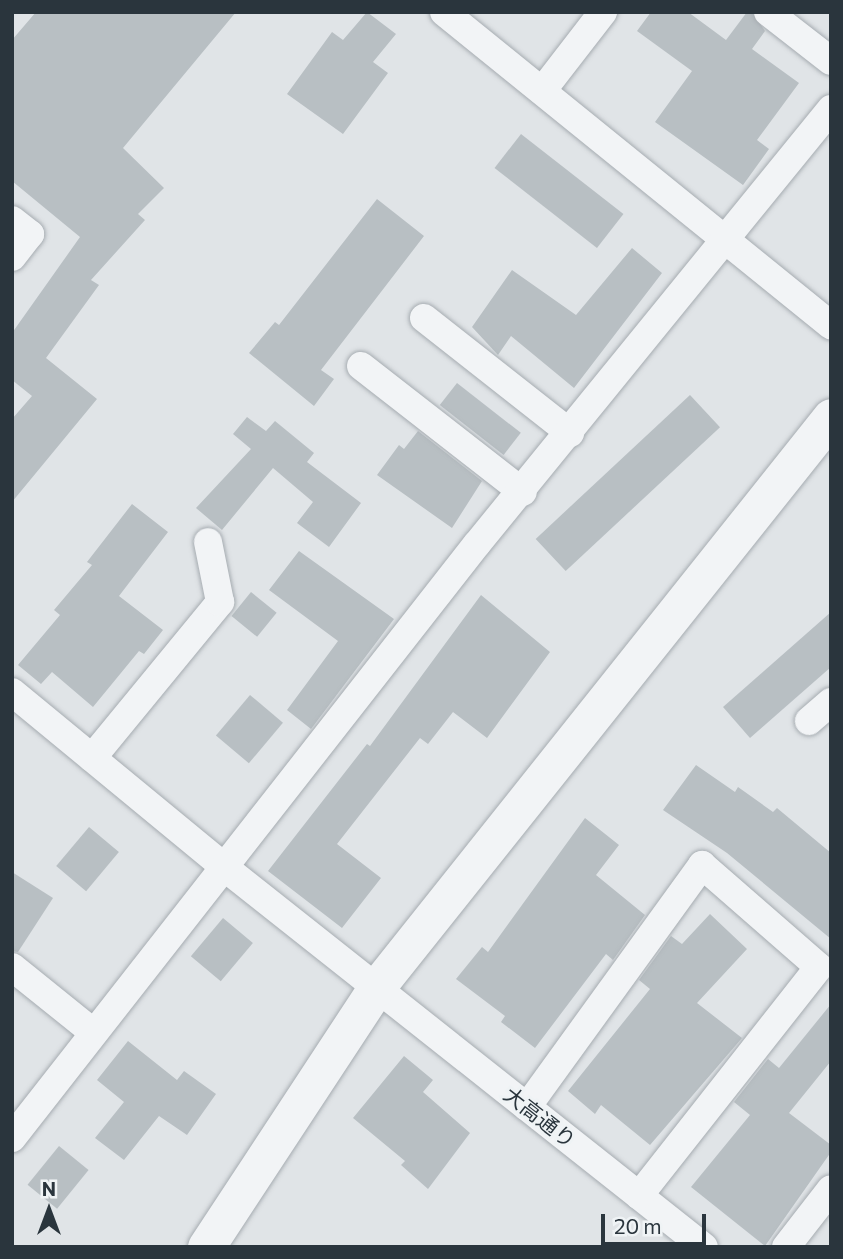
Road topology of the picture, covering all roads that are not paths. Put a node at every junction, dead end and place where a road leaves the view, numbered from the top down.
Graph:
1 (444, 12) edge
2 (603, 12) edge
3 (778, 15) edge
4 (831, 61) edge
5 (541, 91) junction
6 (831, 108) edge
7 (12, 220) edge
8 (726, 238) junction
9 (12, 257) edge
10 (424, 318) dead end
11 (831, 325) edge
12 (362, 366) dead end
13 (831, 417) edge
14 (570, 433) junction
15 (523, 492) junction
16 (208, 542) dead end
17 (12, 692) edge
18 (831, 702) edge
19 (809, 721) dead end
20 (92, 758) junction
21 (224, 867) junction
22 (12, 967) edge
23 (376, 988) junction
24 (94, 1033) junction
25 (527, 1107) junction
26 (12, 1138) edge
27 (831, 1189) edge
28 (639, 1196) junction
29 (206, 1247) edge
30 (704, 1247) edge
31 (786, 1247) edge

1 - 5 street
2 - 5 street
3 - 4 street
5 - 8 street
6 - 8 street
7 - 9 street
8 - 11 street
8 - 14 street
10 - 14 street
12 - 15 street
13 - 23 street
14 - 15 street
15 - 21 street
16 - 20 street
17 - 20 street, 大高通り
18 - 19 street
20 - 21 street, 大高通り
21 - 23 street, 大高通り
21 - 24 street
22 - 24 street
23 - 25 street, 大高通り
23 - 29 street
24 - 26 street
25 - 28 street, 大高通り
25 - 28 street
27 - 31 street
28 - 30 street, 大高通り

